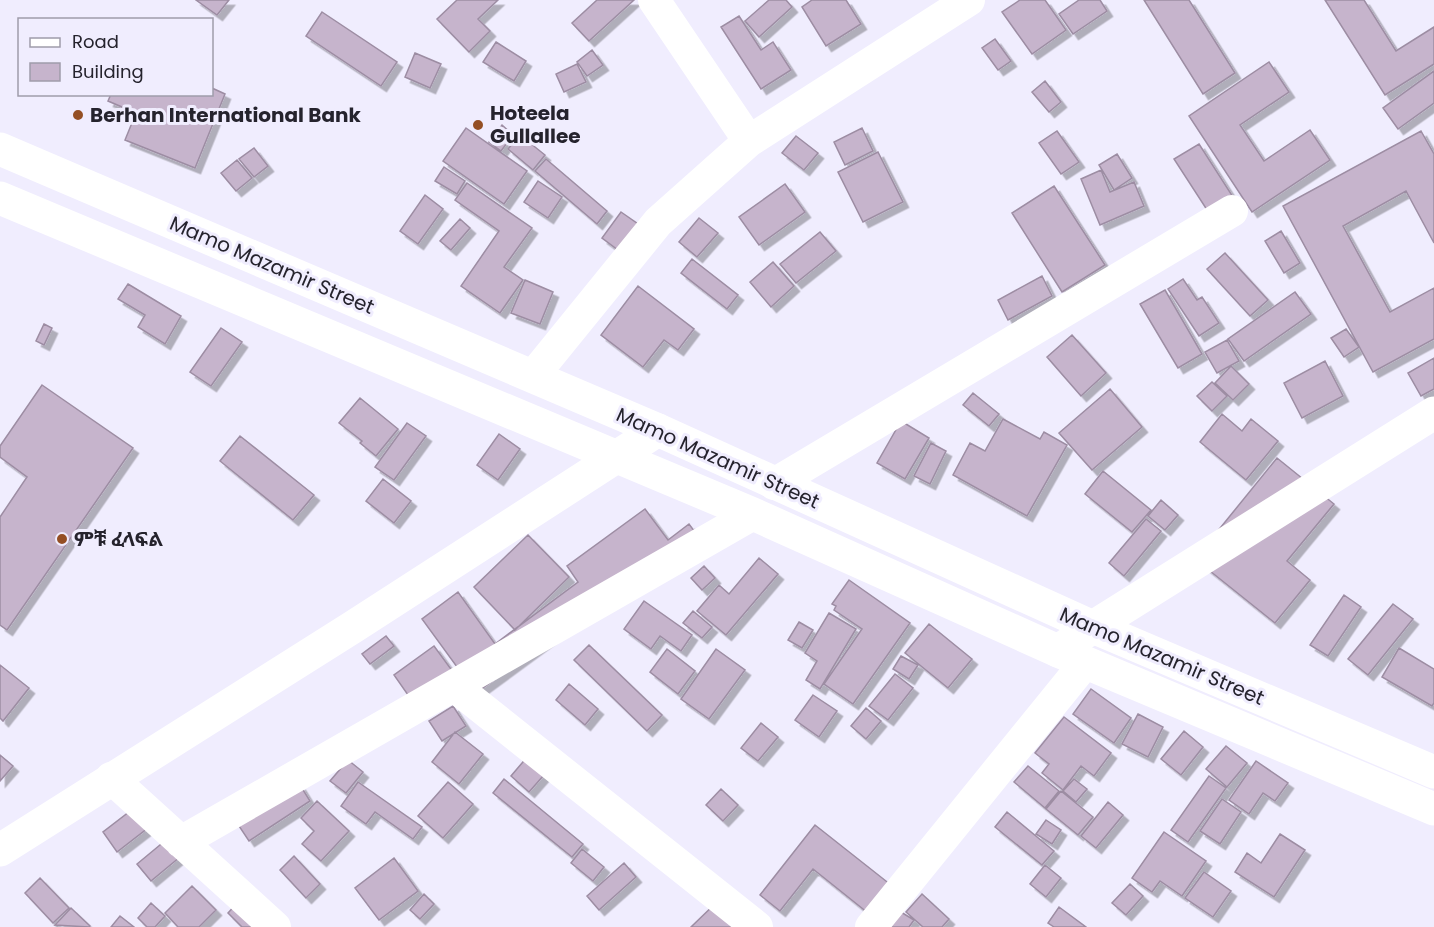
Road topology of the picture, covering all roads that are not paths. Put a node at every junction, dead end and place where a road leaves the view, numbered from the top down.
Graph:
1 (654, 0) edge
2 (969, 0) edge
3 (749, 141) junction
4 (0, 149) edge
5 (0, 198) edge
6 (1232, 211) dead end
7 (533, 376) junction
8 (1434, 413) edge
9 (658, 430) junction
10 (615, 456) junction
11 (774, 484) junction
12 (753, 514) junction
13 (1093, 627) junction
14 (1072, 657) junction
15 (454, 686) junction
16 (1434, 772) edge
17 (111, 778) junction
18 (1434, 809) edge
19 (181, 842) junction
20 (0, 850) edge
21 (275, 927) edge
22 (757, 927) edge
23 (871, 927) edge

1 - 3 street
2 - 3 street
3 - 7 street
4 - 7 main road, Mamo Mazamir Street
5 - 10 main road, Mamo Mazamir Street
6 - 11 street
7 - 9 main road, Mamo Mazamir Street
8 - 13 main road
9 - 10 main road
9 - 11 main road, Mamo Mazamir Street
10 - 12 main road, Mamo Mazamir Street
10 - 17 main road
11 - 13 main road, Mamo Mazamir Street
12 - 14 main road, Mamo Mazamir Street
12 - 15 street
13 - 14 main road
13 - 16 main road, Mamo Mazamir Street
14 - 18 main road, Mamo Mazamir Street
14 - 23 street
15 - 19 street
15 - 22 street
17 - 19 street
17 - 20 main road
19 - 21 street

